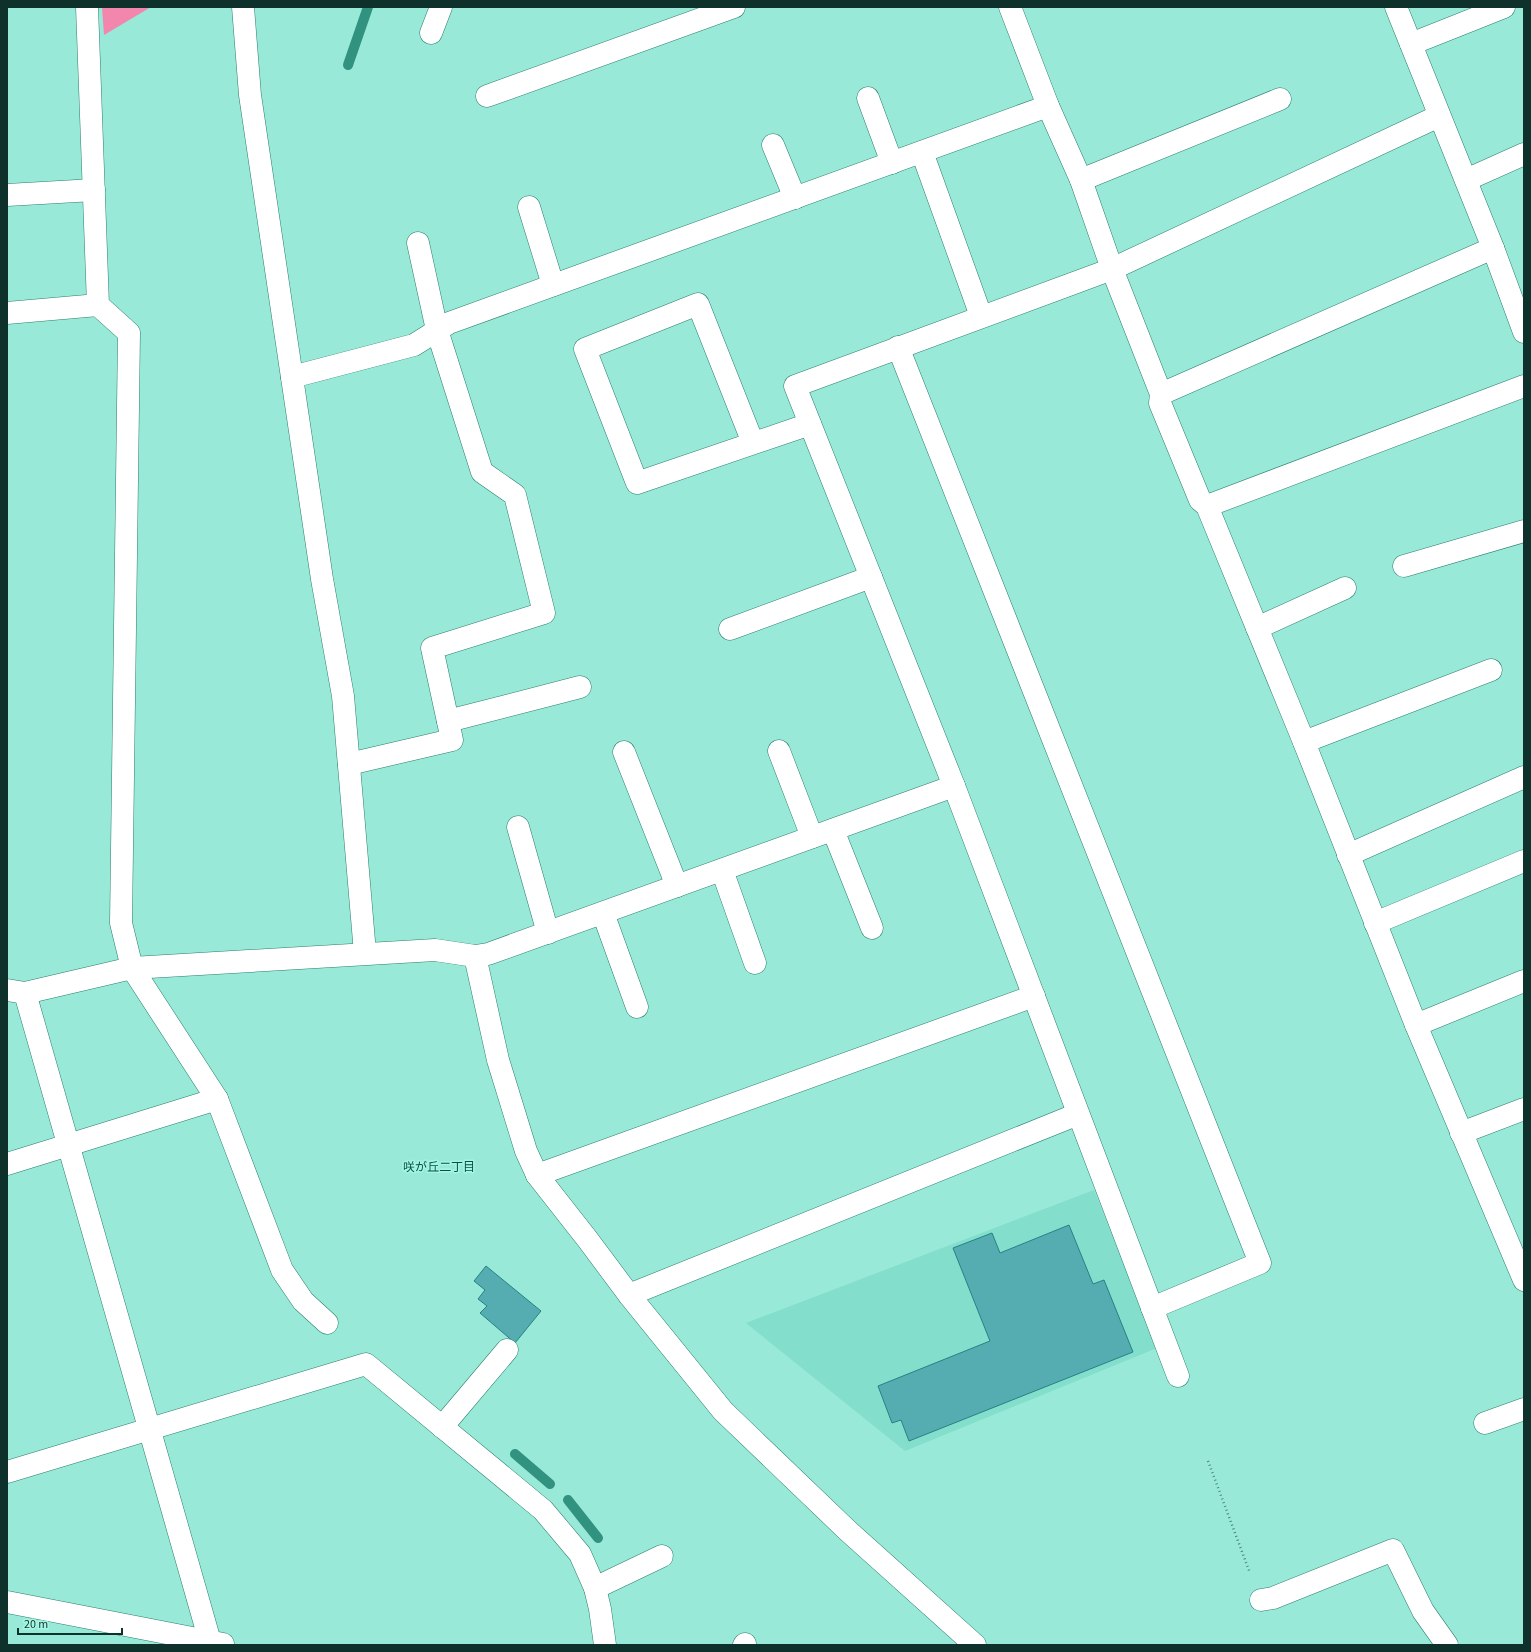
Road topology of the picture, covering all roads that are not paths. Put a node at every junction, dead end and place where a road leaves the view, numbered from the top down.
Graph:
1 (87, 7) edge
2 (243, 7) edge
3 (441, 7) edge
4 (734, 7) edge
5 (1010, 7) edge
6 (1396, 7) edge
7 (1504, 7) edge
8 (431, 33) dead end
9 (1411, 44) junction
10 (487, 96) dead end
11 (868, 98) dead end
12 (1280, 99) dead end
13 (1048, 106) junction
14 (1439, 116) junction
15 (773, 145) dead end
16 (922, 152) junction
17 (1524, 154) edge
18 (892, 163) junction
19 (1081, 180) junction
20 (1466, 180) junction
21 (94, 190) junction
22 (7, 195) edge
23 (795, 198) junction
24 (529, 207) dead end
25 (418, 243) dead end
26 (1493, 248) junction
27 (1112, 269) junction
28 (553, 285) junction
29 (98, 305) junction
30 (7, 313) edge
31 (981, 316) junction
32 (437, 330) junction
33 (1524, 332) edge
34 (898, 347) junction
35 (292, 377) junction
36 (1524, 386) edge
37 (1161, 394) junction
38 (810, 424) junction
39 (753, 443) junction
40 (1207, 506) junction
41 (1524, 530) edge
42 (1404, 566) dead end
43 (871, 577) junction
44 (1345, 588) dead end
45 (1257, 628) junction
46 (730, 629) dead end
47 (1491, 670) dead end
48 (580, 687) dead end
49 (448, 721) junction
50 (1304, 742) junction
51 (779, 750) dead end
52 (624, 752) dead end
53 (349, 764) junction
54 (1524, 777) edge
55 (954, 786) junction
56 (518, 827) dead end
57 (832, 830) junction
58 (812, 837) junction
59 (1348, 854) junction
60 (1524, 860) edge
61 (722, 870) junction
62 (677, 886) junction
63 (603, 913) junction
64 (1375, 923) junction
65 (872, 928) dead end
66 (548, 933) junction
67 (365, 953) junction
68 (475, 956) junction
69 (755, 963) dead end
70 (132, 968) junction
71 (1524, 982) edge
72 (16, 992) edge
73 (1034, 996) junction
74 (637, 1007) dead end
75 (1416, 1025) junction
76 (217, 1099) junction
77 (1524, 1109) edge
78 (1078, 1114) junction
79 (1461, 1133) junction
80 (69, 1145) junction
81 (7, 1164) edge
82 (537, 1175) junction
83 (1519, 1258) edge
84 (1524, 1280) edge
85 (629, 1295) junction
86 (1152, 1308) junction
87 (327, 1323) dead end
88 (506, 1350) dead end
89 (1178, 1376) dead end
90 (1524, 1409) edge
91 (446, 1422) junction
92 (1485, 1422) dead end
93 (150, 1429) junction
94 (7, 1472) edge
95 (662, 1556) dead end
96 (607, 1583) junction
97 (1260, 1600) road end
98 (7, 1602) edge
99 (216, 1644) edge
100 (606, 1645) edge
101 (974, 1645) edge
102 (1447, 1645) edge

1 - 21 street
2 - 35 street
3 - 8 street
4 - 10 street
5 - 13 street
6 - 9 street
7 - 9 street
9 - 14 street
11 - 18 street
12 - 19 street
13 - 16 street
13 - 19 street
14 - 20 street
14 - 27 street
15 - 23 street
16 - 18 street
16 - 31 street
17 - 20 street
18 - 23 street
19 - 27 street
20 - 26 street
21 - 22 street
21 - 29 street
23 - 28 street
24 - 28 street
25 - 32 street
26 - 33 street
26 - 37 street
27 - 31 street
27 - 37 street
28 - 32 street
29 - 30 street
29 - 70 street
31 - 34 street
32 - 35 street
32 - 49 street
34 - 38 street
34 - 86 street
35 - 53 street
36 - 40 street
37 - 40 street
38 - 39 street
38 - 43 street
39 - 39 street
40 - 45 street
41 - 42 street
43 - 46 street
43 - 55 street
44 - 45 street
45 - 50 street
47 - 50 street
48 - 49 street
49 - 53 street
50 - 59 street
51 - 58 street
52 - 62 street
53 - 67 street
54 - 59 street
55 - 57 street
55 - 73 street
56 - 66 street
57 - 58 street
57 - 65 street
58 - 61 street
59 - 64 street
60 - 64 street
61 - 62 street
61 - 69 street
62 - 63 street
63 - 66 street
63 - 74 street
64 - 75 street
66 - 68 street
67 - 68 street
67 - 70 street
68 - 82 street
70 - 72 street
70 - 76 street
71 - 75 street
72 - 80 street
73 - 78 street
73 - 82 street
75 - 79 street
76 - 80 street
76 - 87 street
77 - 79 street
78 - 85 street
78 - 86 street
79 - 83 street
80 - 81 street
80 - 93 street
82 - 85 street
83 - 84 street
85 - 101 street
86 - 89 street
88 - 91 street
90 - 92 street
91 - 93 street
91 - 96 street
93 - 94 street
93 - 99 street
95 - 96 street
96 - 100 street
97 - 102 street
98 - 99 street

